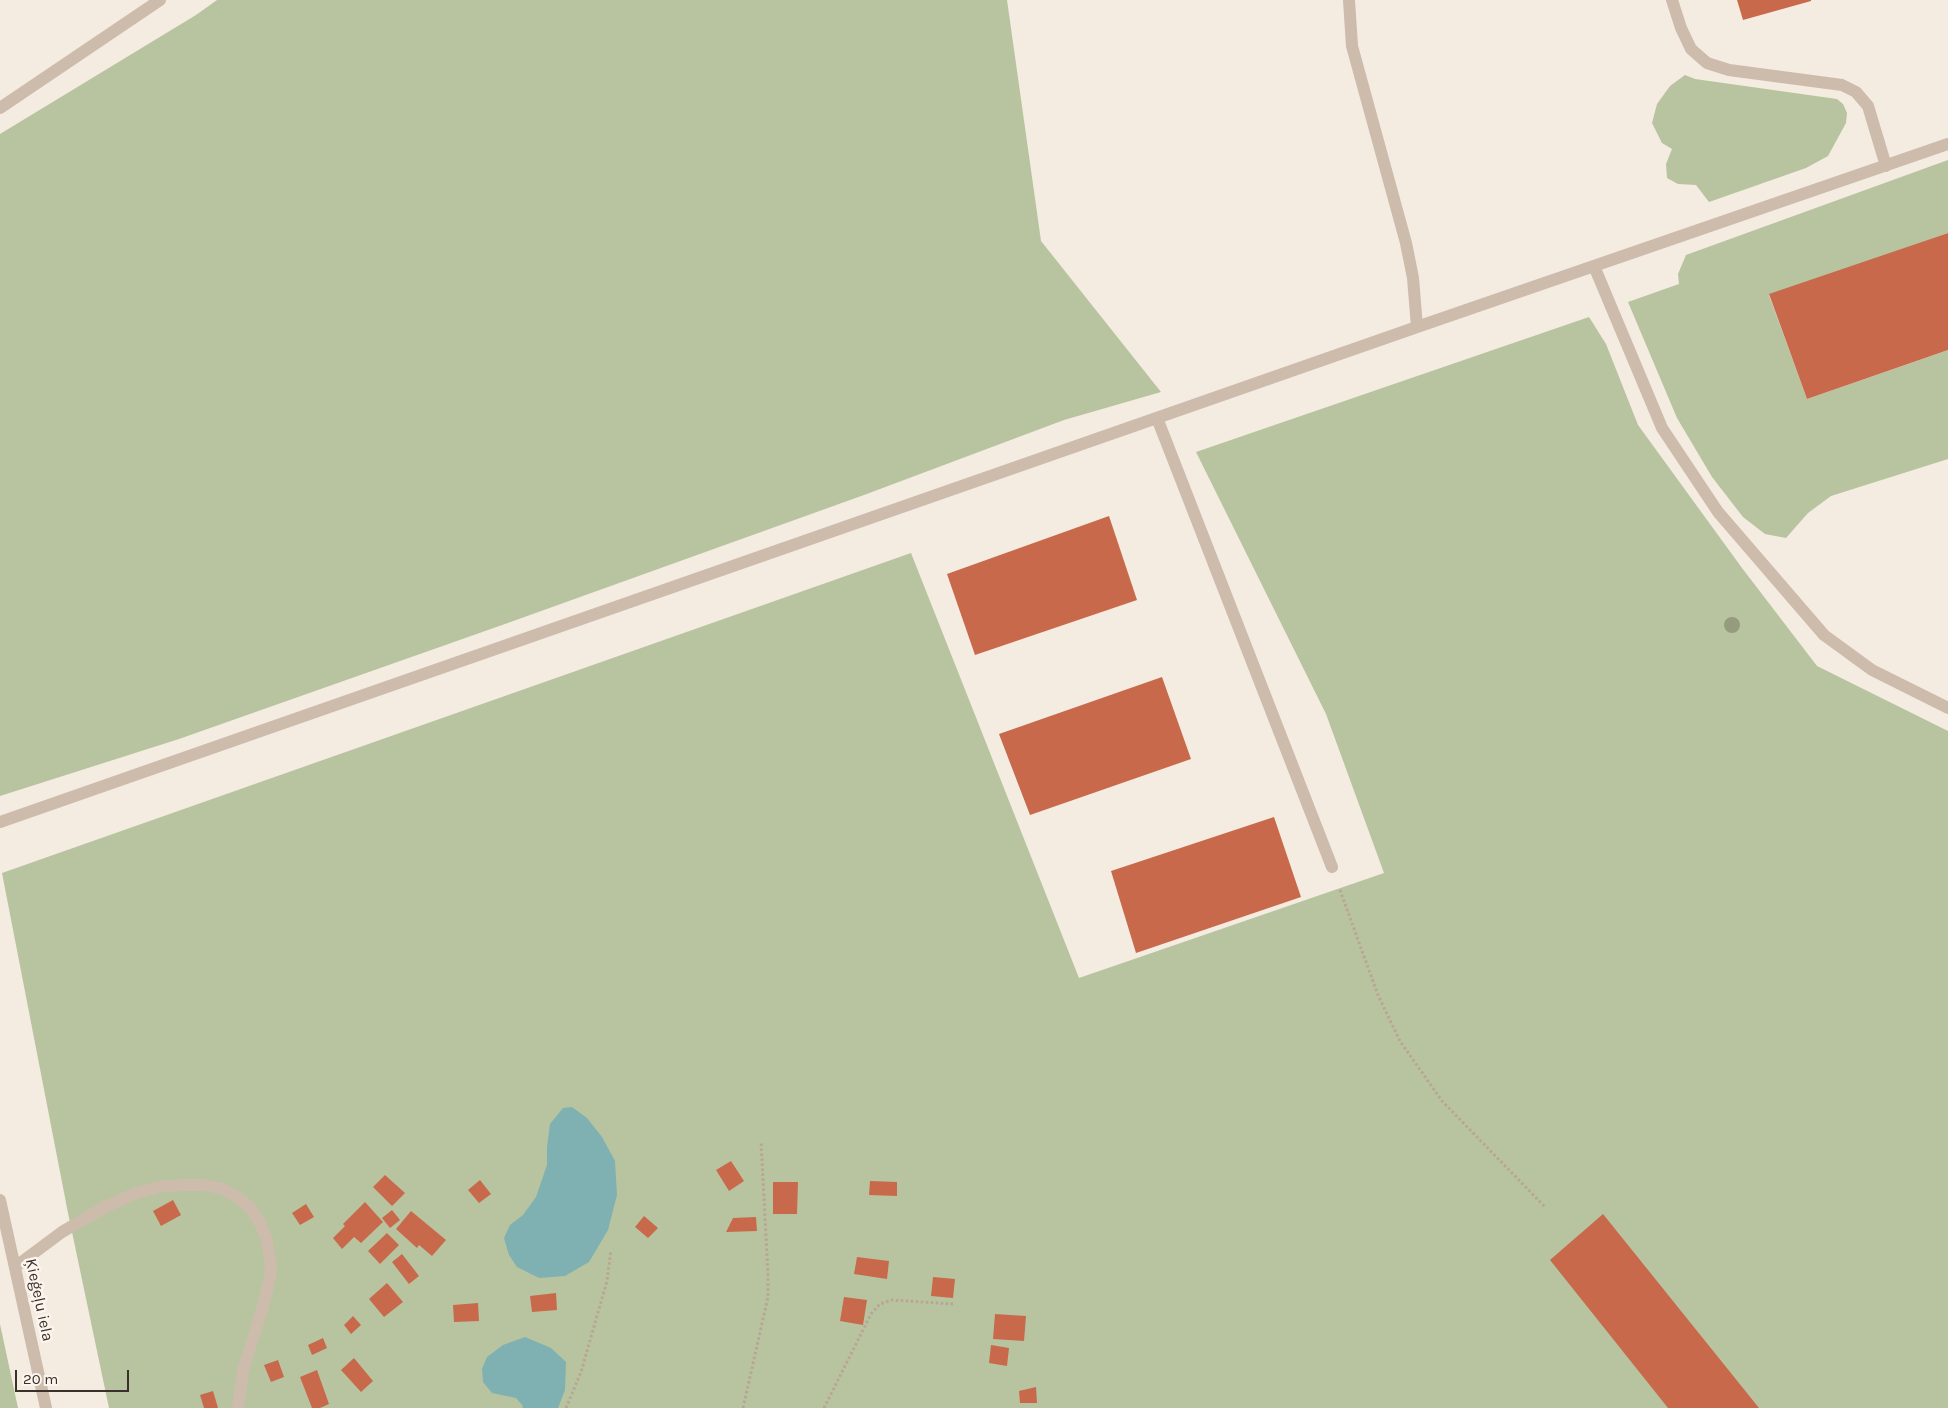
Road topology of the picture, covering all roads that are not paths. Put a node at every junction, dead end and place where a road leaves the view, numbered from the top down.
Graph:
1 (160, 0) edge
2 (1349, 0) edge
3 (1672, 0) edge
4 (0, 108) edge
5 (1948, 144) edge
6 (1886, 166) junction
7 (1594, 266) junction
8 (1417, 327) junction
9 (1157, 418) junction
10 (1948, 708) edge
11 (0, 822) edge
12 (1332, 866) road end
13 (0, 1200) edge
14 (15, 1267) junction
15 (46, 1408) edge
16 (238, 1408) edge

1 - 4 street
2 - 8 street
3 - 6 street
5 - 6 street
6 - 7 street
7 - 8 street
7 - 10 street
8 - 9 street
9 - 11 street
9 - 12 street
13 - 14 street, Ķieģeļu iela
14 - 15 street, Ķieģeļu iela
14 - 16 street

